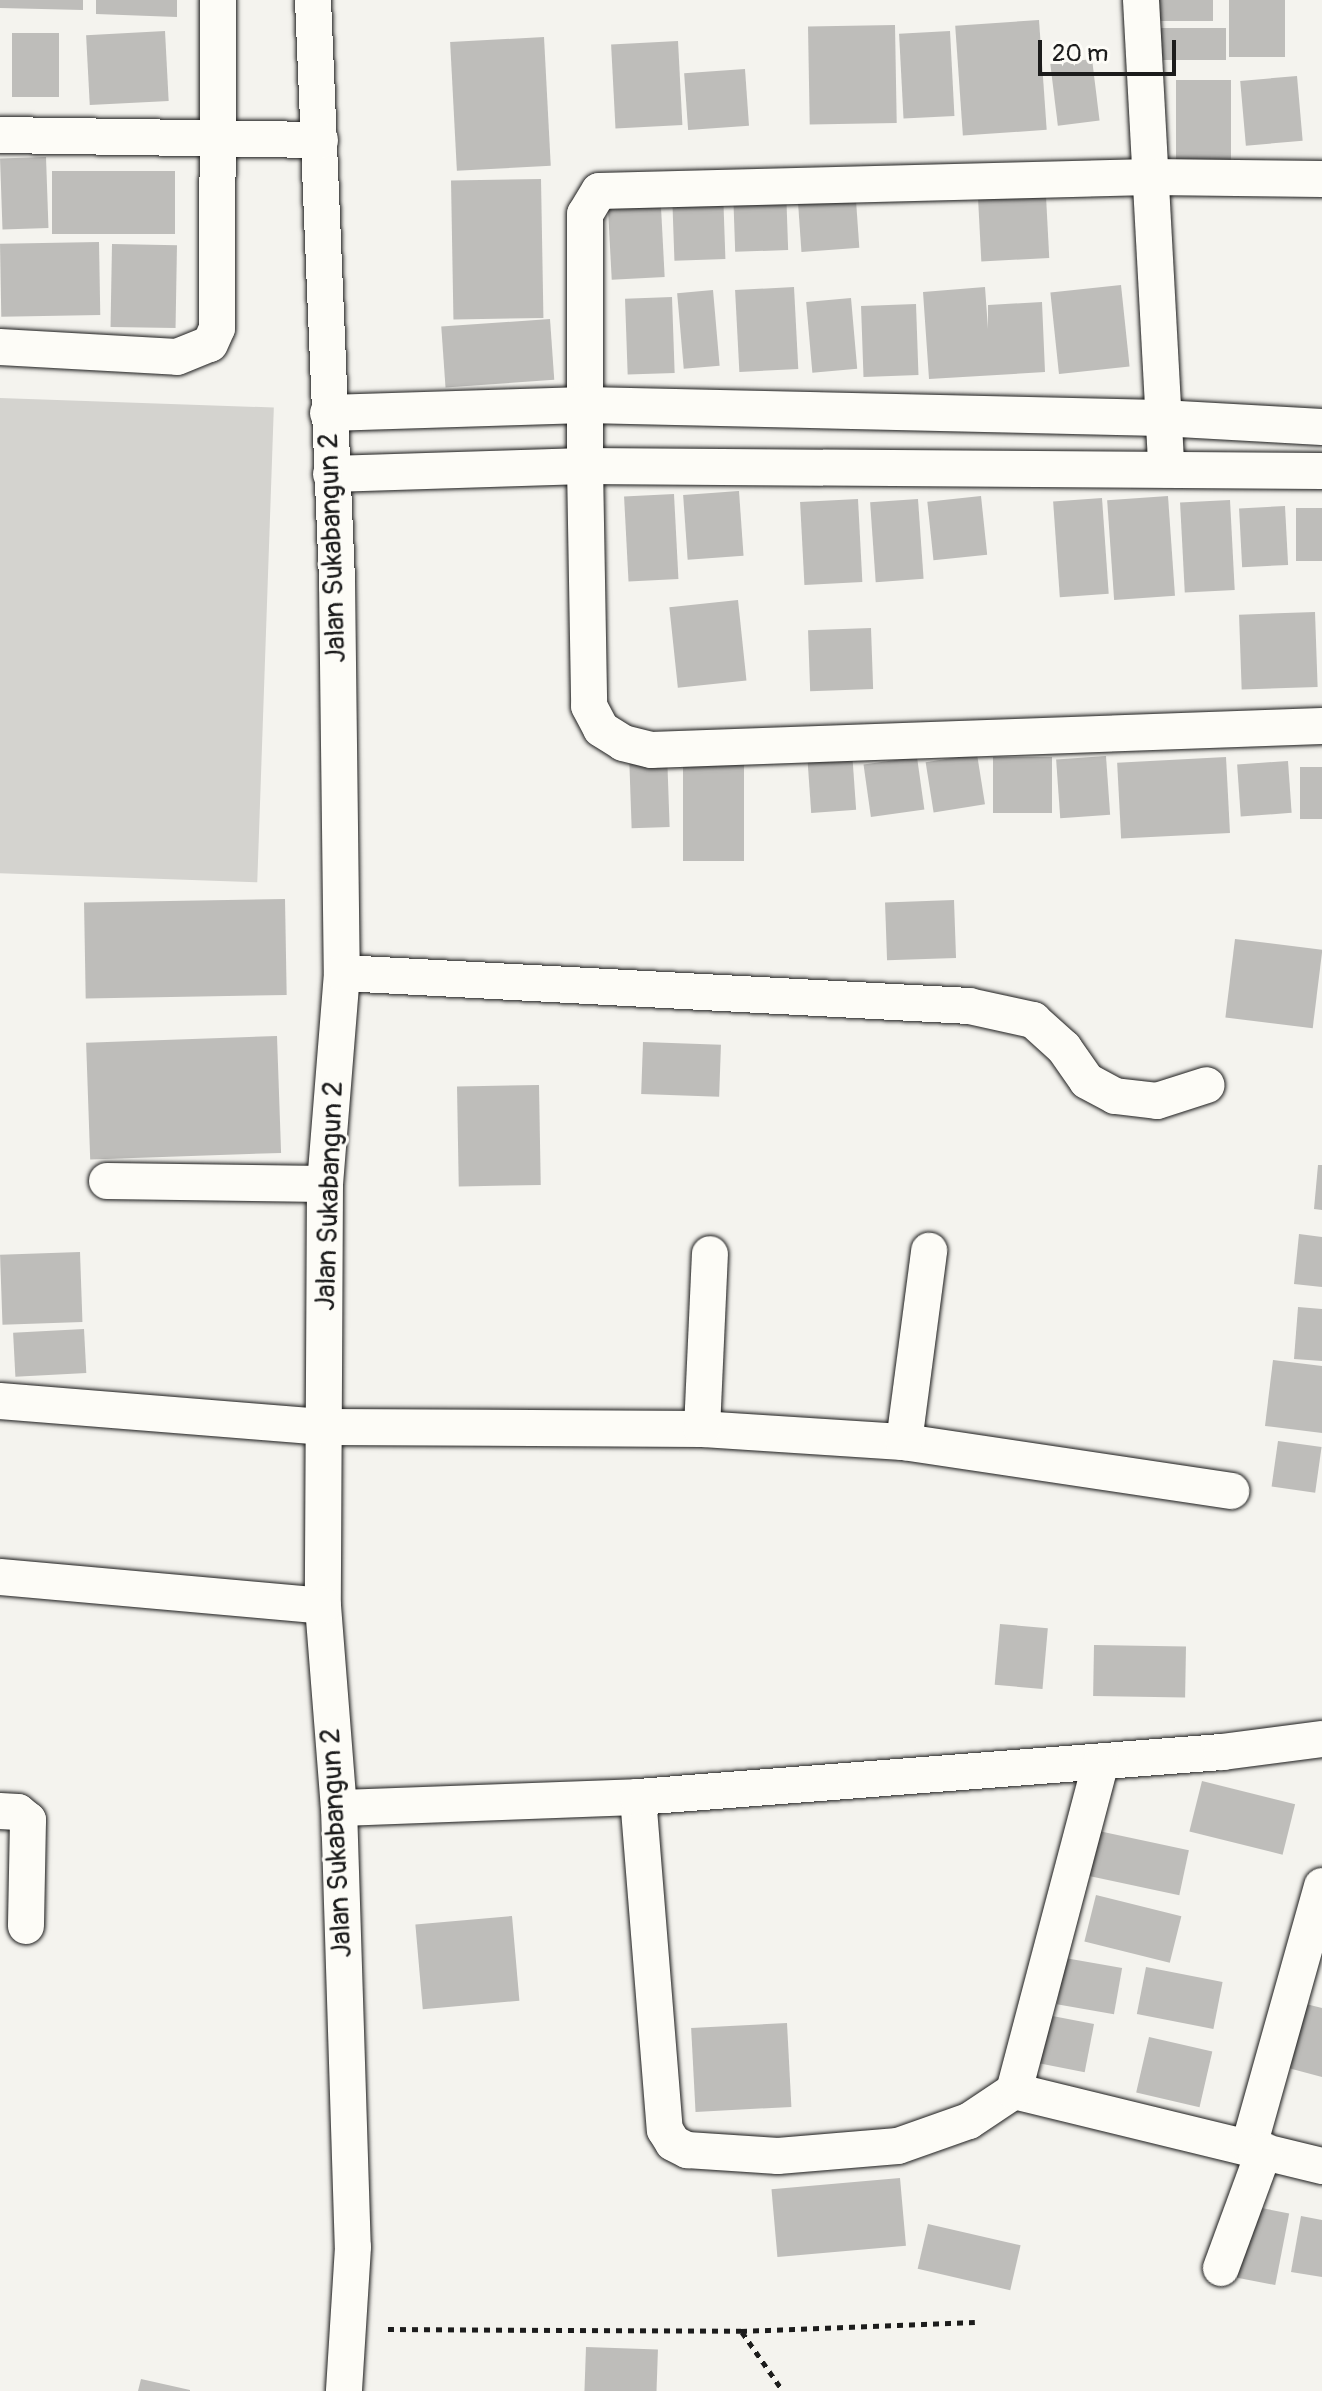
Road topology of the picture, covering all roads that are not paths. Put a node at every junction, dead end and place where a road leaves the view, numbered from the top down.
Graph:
1 (218, 0) edge
2 (313, 0) edge
3 (1141, 0) edge
4 (0, 135) edge
5 (219, 140) junction
6 (320, 140) junction
7 (1151, 177) junction
8 (1322, 179) edge
9 (0, 347) edge
10 (585, 405) junction
11 (328, 413) junction
12 (1161, 418) junction
13 (1322, 427) edge
14 (585, 466) junction
15 (1166, 469) junction
16 (1322, 471) edge
17 (331, 474) junction
18 (1322, 726) edge
19 (342, 973) junction
20 (1207, 1085) dead end
21 (107, 1181) dead end
22 (325, 1184) junction
23 (929, 1251) dead end
24 (710, 1254) dead end
25 (0, 1401) edge
26 (325, 1427) junction
27 (702, 1429) junction
28 (904, 1442) junction
29 (1231, 1491) dead end
30 (0, 1577) edge
31 (323, 1606) junction
32 (1322, 1739) edge
33 (1101, 1762) junction
34 (638, 1797) junction
35 (339, 1808) junction
36 (0, 1811) edge
37 (1322, 1886) edge
38 (26, 1926) dead end
39 (1014, 2091) junction
40 (1256, 2148) junction
41 (1322, 2166) edge
42 (1221, 2268) dead end
43 (344, 2391) edge

1 - 5 street
2 - 6 street, Jalan Sukabangun 2
3 - 7 street
4 - 5 street
5 - 6 street
5 - 9 street
6 - 11 street, Jalan Sukabangun 2
7 - 8 street
7 - 10 street
7 - 12 street
10 - 11 street
10 - 12 street
10 - 14 street
11 - 17 street, Jalan Sukabangun 2
12 - 13 street
12 - 15 street
14 - 15 street
14 - 17 street
14 - 18 street
15 - 16 street
17 - 19 street, Jalan Sukabangun 2
19 - 20 street
19 - 22 street, Jalan Sukabangun 2
21 - 22 street
22 - 26 street, Jalan Sukabangun 2
23 - 28 street
24 - 27 street
25 - 26 street
26 - 27 street
26 - 31 street, Jalan Sukabangun 2
27 - 28 street
28 - 29 street
30 - 31 street
31 - 35 street, Jalan Sukabangun 2
32 - 33 street
33 - 34 street
33 - 39 street
34 - 35 street
34 - 39 street
35 - 43 street, Jalan Sukabangun 2
36 - 38 street
37 - 40 street
39 - 40 street
40 - 41 street
40 - 42 street

